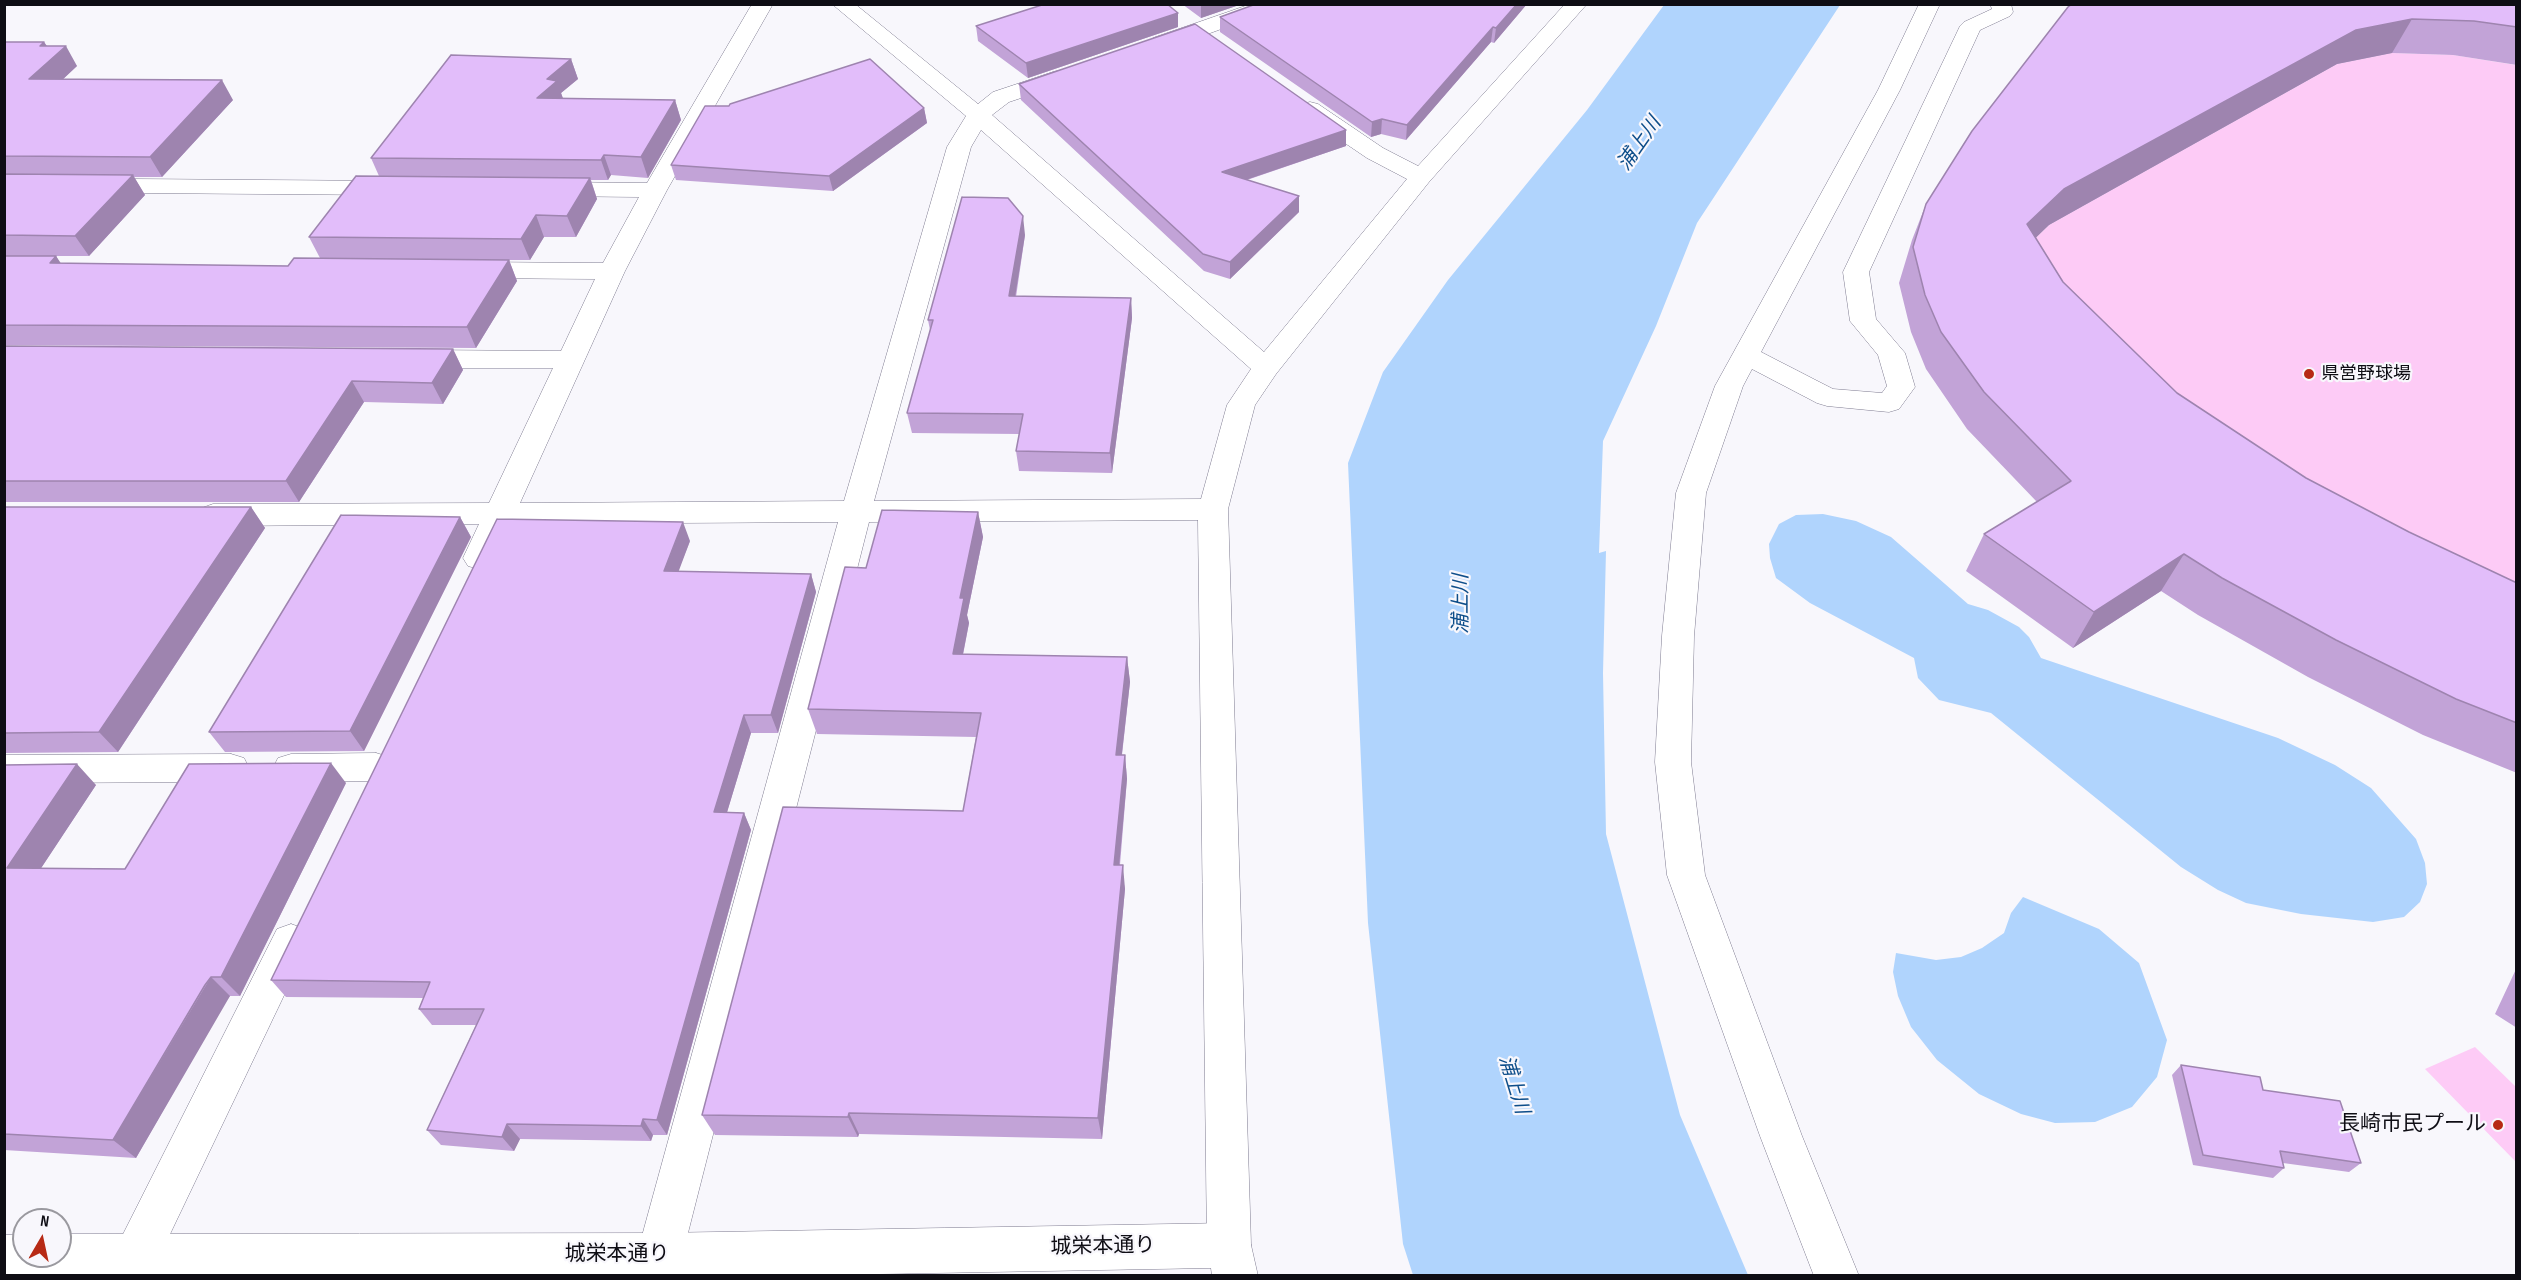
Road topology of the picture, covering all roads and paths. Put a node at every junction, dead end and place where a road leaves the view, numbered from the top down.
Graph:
1 (763, 4) edge
2 (842, 4) edge
3 (1272, 4) edge
4 (1577, 4) edge
5 (1930, 4) edge
6 (2000, 4) edge
7 (1189, 24) junction
8 (1217, 45) edge
9 (1143, 49) edge
10 (1078, 71) edge
11 (1296, 99) edge
12 (978, 115) junction
13 (1421, 177) junction
14 (4, 185) edge
15 (418, 188) edge
16 (525, 189) edge
17 (655, 190) junction
18 (445, 270) edge
19 (612, 271) junction
20 (1746, 355) junction
21 (394, 359) edge
22 (571, 360) junction
23 (1266, 368) junction
24 (1213, 509) junction
25 (856, 511) junction
26 (500, 514) junction
27 (182, 515) edge
28 (464, 588) edge
29 (391, 736) edge
30 (376, 767) junction
31 (4, 769) edge
32 (360, 799) edge
33 (302, 916) edge
34 (4, 1257) edge
35 (1232, 1260) edge
36 (656, 1265) edge
37 (130, 1266) edge
38 (1837, 1275) edge

1 - 17 street
2 - 12 street
3 - 7 street
4 - 13 street
5 - 20 street
6 - 20 street
7 - 8 street
7 - 9 street
10 - 12 street
11 - 13 street
12 - 23 street
12 - 25 street
13 - 23 street
14 - 15 street
16 - 17 street
17 - 19 street
18 - 19 street
19 - 22 street
20 - 38 street
21 - 22 street
22 - 26 street
23 - 24 street
24 - 25 street
24 - 35 street
25 - 26 street
25 - 36 street
26 - 27 street
26 - 28 street
29 - 30 street
30 - 31 street
30 - 32 street
33 - 37 street
34 - 37 street, 城栄本通り
35 - 36 street, 城栄本通り
36 - 37 street, 城栄本通り

